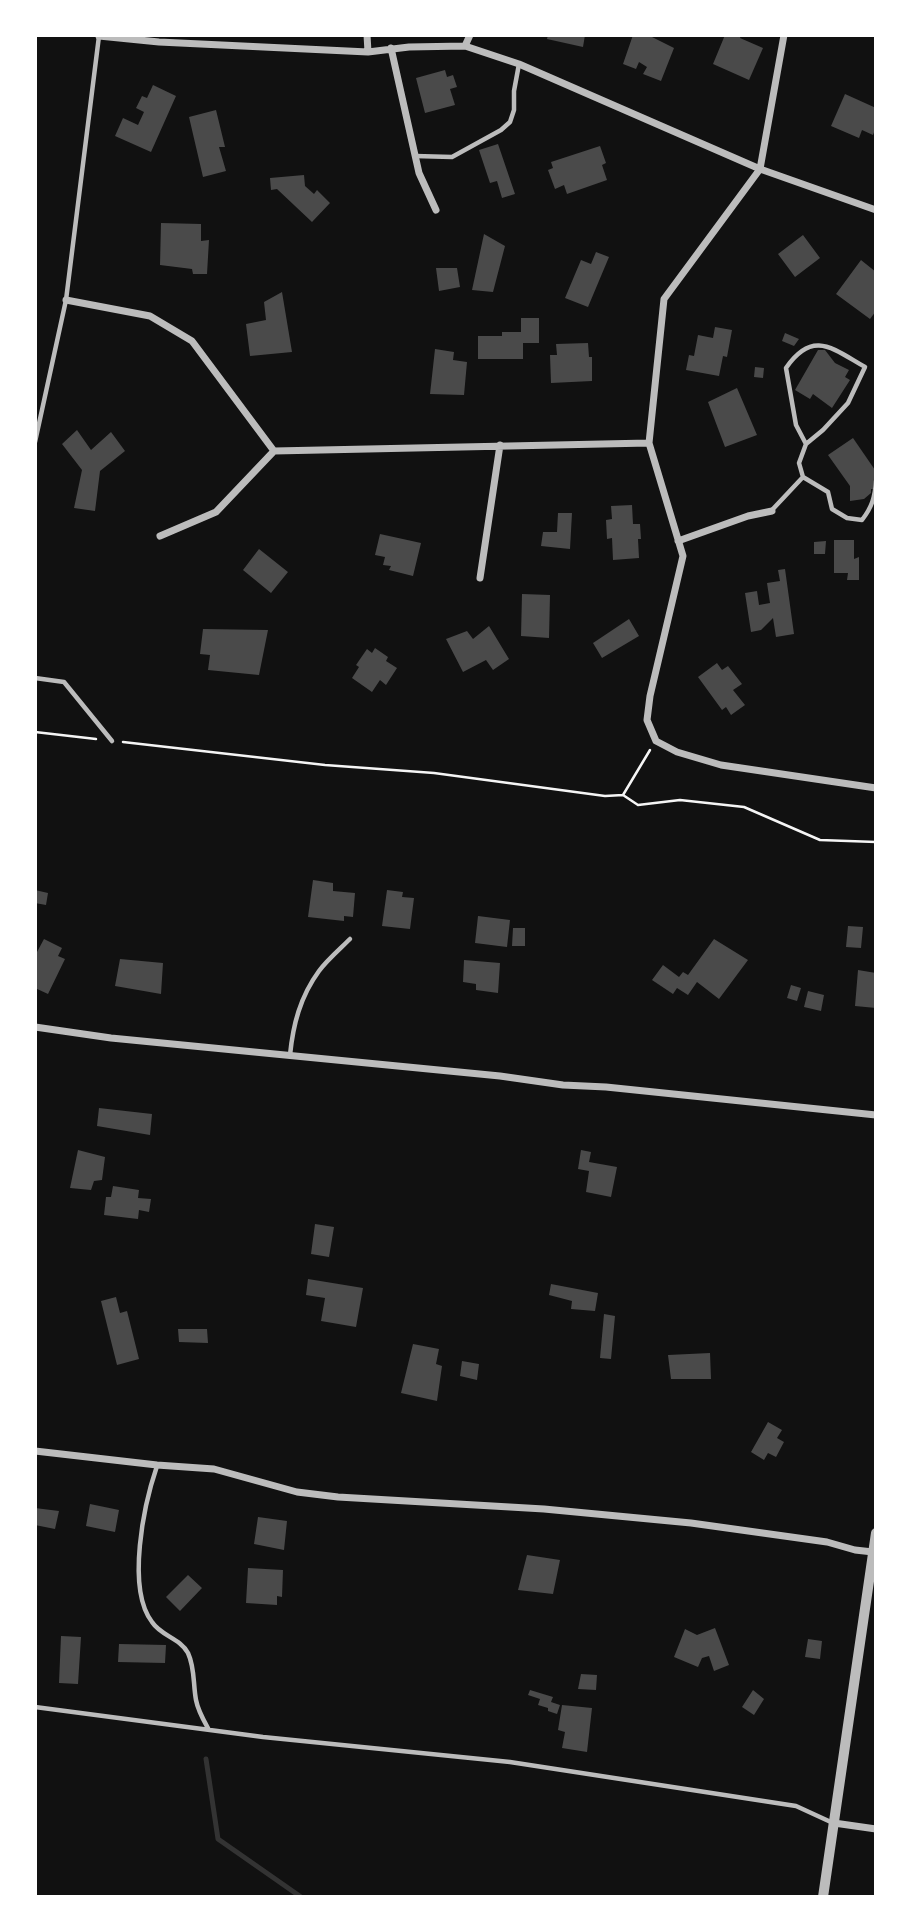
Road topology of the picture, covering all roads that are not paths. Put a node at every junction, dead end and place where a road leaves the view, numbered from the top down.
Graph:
1 (367, 35) edge
2 (470, 35) edge
3 (784, 35) edge
4 (99, 37) edge
5 (465, 46) junction
6 (391, 48) junction
7 (368, 52) junction
8 (519, 64) junction
9 (415, 156) junction
10 (760, 170) junction
11 (436, 210) dead end
12 (876, 210) edge
13 (66, 300) junction
14 (35, 442) edge
15 (649, 443) junction
16 (806, 444) junction
17 (500, 445) junction
18 (274, 451) junction
19 (803, 477) junction
20 (876, 481) edge
21 (772, 511) joint
22 (160, 536) dead end
23 (678, 541) junction
24 (480, 578) dead end
25 (35, 678) edge
26 (112, 741) road end
27 (876, 788) edge
28 (350, 939) dead end
29 (35, 1027) edge
30 (289, 1055) junction
31 (876, 1115) edge
32 (35, 1451) edge
33 (158, 1465) junction
34 (876, 1533) edge
35 (873, 1552) junction
36 (35, 1707) edge
37 (209, 1730) junction
38 (834, 1824) junction
39 (876, 1829) edge
40 (823, 1897) edge

1 - 7 street
2 - 5 street
3 - 10 street
4 - 7 street
4 - 13 lane
5 - 6 street
5 - 8 street
6 - 7 street
6 - 9 street
8 - 9 lane
8 - 10 street
9 - 11 street
10 - 12 street
10 - 15 street
13 - 14 lane
13 - 18 street
15 - 17 street
15 - 23 street
16 - 16 lane
16 - 19 lane
17 - 18 street
17 - 24 street
18 - 22 street
19 - 20 lane
19 - 21 lane
21 - 23 street
23 - 27 street
25 - 26 lane
28 - 30 lane
29 - 30 street
30 - 31 street
32 - 33 street
33 - 35 street
33 - 37 lane
34 - 35 street
35 - 38 street
36 - 37 lane
37 - 38 lane
38 - 39 street
38 - 40 street

